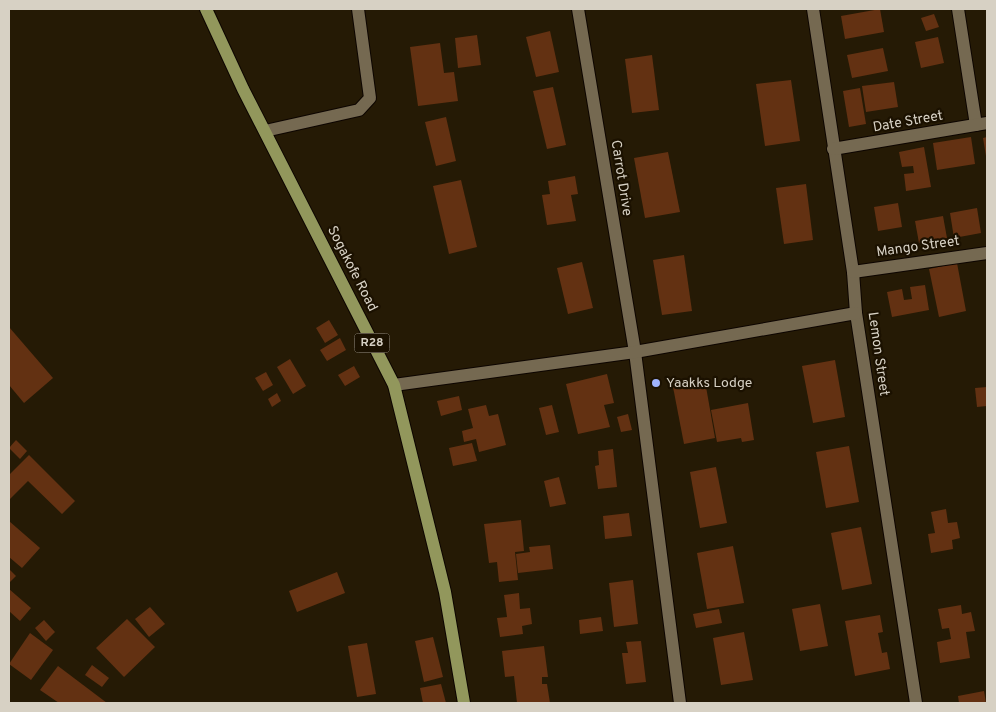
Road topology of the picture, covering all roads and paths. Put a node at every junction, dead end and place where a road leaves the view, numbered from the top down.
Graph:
1 (206, 9) edge
2 (358, 9) edge
3 (578, 9) edge
4 (813, 9) edge
5 (958, 9) edge
6 (982, 124) edge
7 (265, 131) junction
8 (833, 150) junction
9 (987, 253) edge
10 (853, 272) junction
11 (856, 314) junction
12 (635, 352) junction
13 (394, 385) junction
14 (464, 703) edge
15 (680, 703) edge
16 (916, 703) edge

1 - 7 main road, Sogakofe Road / R28
2 - 7 street
3 - 12 street, Carrot Drive
4 - 8 street, Lemon Street
5 - 6 street
6 - 8 street, Date Street
7 - 13 main road, Sogakofe Road / R28
8 - 10 street, Lemon Street
9 - 10 street, Mango Street
10 - 11 street, Lemon Street
11 - 12 street
11 - 16 street, Lemon Street
12 - 13 street
12 - 15 street, Carrot Drive
13 - 14 main road, Sogakofe Road / R28

